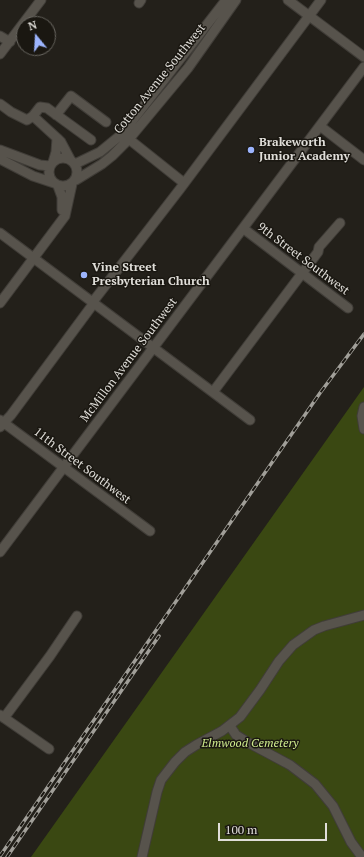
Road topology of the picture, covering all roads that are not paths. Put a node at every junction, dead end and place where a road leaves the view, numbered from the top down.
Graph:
1 (41, 0) edge
2 (226, 0) edge
3 (236, 0) edge
4 (288, 0) edge
5 (321, 0) edge
6 (309, 16) junction
7 (0, 36) edge
8 (10, 42) junction
9 (0, 54) edge
10 (364, 57) edge
11 (364, 67) edge
12 (0, 104) edge
13 (56, 115) junction
14 (33, 116) junction
15 (106, 122) dead end
16 (320, 126) junction
17 (125, 136) junction
18 (57, 138) junction
19 (91, 140) dead end
20 (0, 150) edge
21 (0, 159) edge
22 (364, 160) edge
23 (73, 162) junction
24 (51, 164) junction
25 (74, 182) junction
26 (184, 183) junction
27 (56, 184) junction
28 (62, 219) junction
29 (340, 223) dead end
30 (244, 229) junction
31 (0, 233) edge
32 (34, 258) junction
33 (302, 272) junction
34 (0, 303) edge
35 (93, 303) junction
36 (348, 308) dead end
37 (153, 348) junction
38 (213, 392) junction
39 (364, 407) edge
40 (250, 420) dead end
41 (1, 423) edge
42 (364, 429) edge
43 (64, 466) junction
44 (150, 531) dead end
45 (0, 552) edge
46 (364, 615) edge
47 (77, 616) dead end
48 (2, 717) edge
49 (230, 726) junction
50 (49, 749) dead end
51 (142, 857) edge
52 (362, 857) edge

1 - 8 street
2 - 17 street, Cotton Avenue Southwest
3 - 17 street, Cotton Avenue Southwest
4 - 6 street
5 - 6 street
6 - 10 street
6 - 26 street
7 - 8 street
8 - 9 street
11 - 16 street, McMillon Avenue Southwest
12 - 14 street
13 - 14 street
13 - 15 street
13 - 19 street
14 - 18 street
16 - 22 street
16 - 30 street, McMillon Avenue Southwest
17 - 23 street, Cotton Avenue Southwest
17 - 25 street, Cotton Avenue Southwest
17 - 26 street
18 - 23 street
18 - 24 street
20 - 24 street
21 - 27 street
23 - 24 street
23 - 25 street
24 - 27 street
25 - 27 street
25 - 28 street
26 - 35 street
27 - 28 street
28 - 32 street
29 - 33 street
30 - 33 street, 9th Street Southwest
30 - 37 street, McMillon Avenue Southwest
31 - 32 street
32 - 34 street
32 - 35 street
33 - 36 street, 9th Street Southwest
33 - 38 street
35 - 37 street
35 - 41 street
37 - 38 street
37 - 43 street, McMillon Avenue Southwest
38 - 40 street
39 - 42 street
41 - 43 street, 11th Street Southwest
43 - 44 street, 11th Street Southwest
43 - 45 street, McMillon Avenue Southwest
46 - 49 street
47 - 48 street
48 - 50 street
49 - 51 street
49 - 52 street

